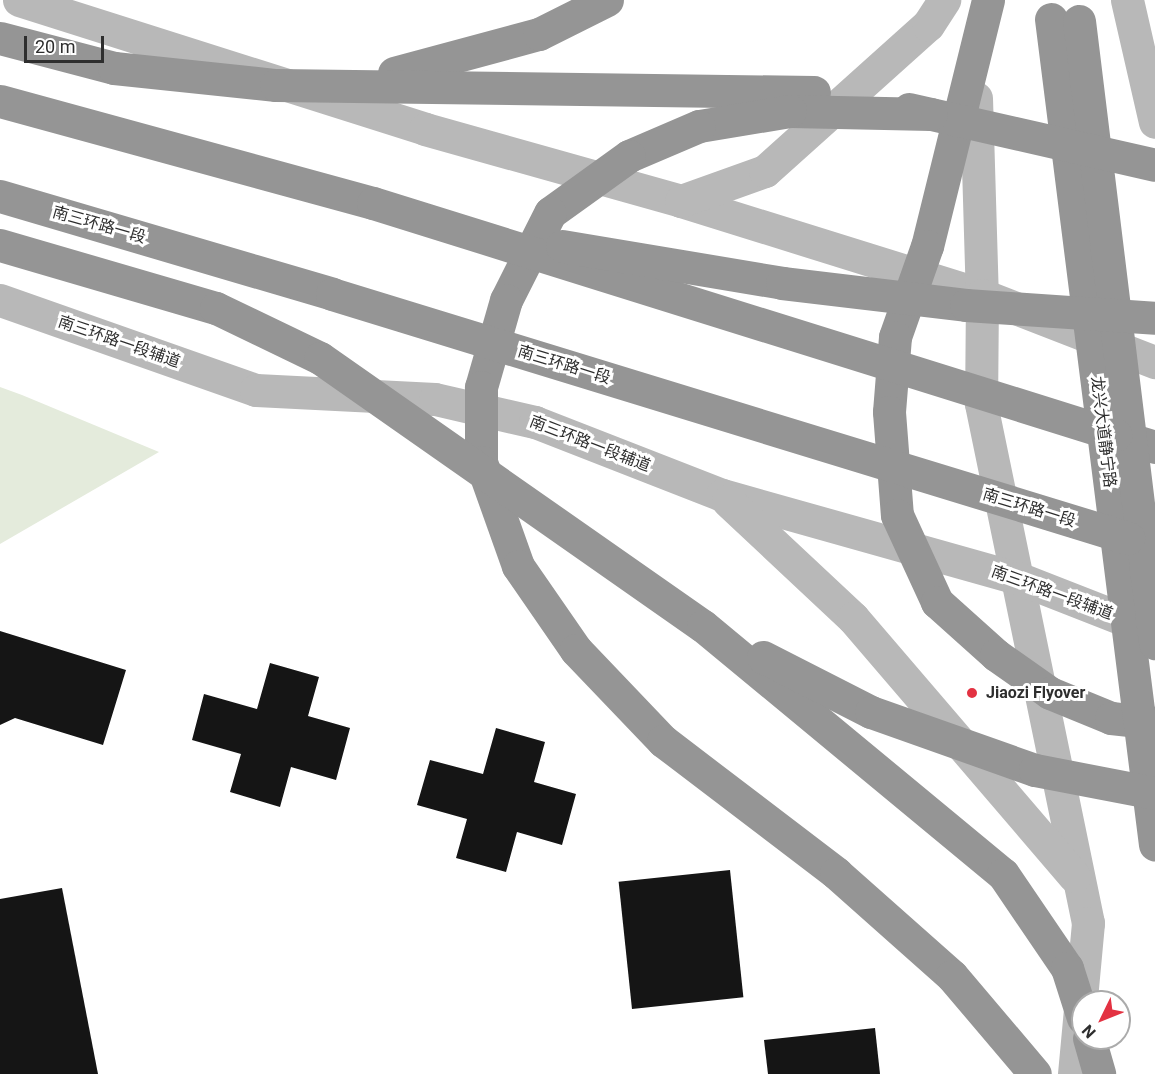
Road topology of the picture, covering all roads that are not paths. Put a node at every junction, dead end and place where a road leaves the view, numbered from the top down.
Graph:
1 (19, 0) edge
2 (607, 0) edge
3 (944, 0) edge
4 (973, 0) edge
5 (988, 0) edge
6 (1127, 0) edge
7 (1064, 10) edge
8 (1131, 32) junction
9 (0, 38) edge
10 (1155, 79) edge
11 (276, 85) junction
12 (0, 101) edge
13 (931, 114) junction
14 (1155, 122) edge
15 (1155, 165) edge
16 (0, 196) edge
17 (681, 201) junction
18 (463, 232) junction
19 (0, 245) edge
20 (982, 295) junction
21 (0, 300) edge
22 (1155, 318) edge
23 (1155, 362) edge
24 (1155, 447) edge
25 (722, 495) junction
26 (1141, 542) edge
27 (1018, 578) junction
28 (703, 626) junction
29 (1149, 633) edge
30 (1155, 723) edge
31 (1155, 793) edge
32 (1155, 844) edge
33 (1089, 923) junction
34 (1074, 990) edge
35 (1092, 1050) edge
36 (1035, 1074) edge
37 (1074, 1074) edge
38 (1099, 1074) edge

1 - 17 main road
2 - 11 highway, bridge
3 - 17 main road
4 - 20 main road
5 - 30 highway, bridge
6 - 8 main road
7 - 29 highway, 龙兴大道静宁路, bridge
7 - 32 highway, 龙兴大道静宁路, bridge
8 - 10 main road
8 - 14 main road
9 - 11 highway
11 - 13 highway, bridge
12 - 18 highway, bridge
13 - 15 highway, bridge
13 - 36 highway, bridge
16 - 26 highway, 南三环路一段, bridge
17 - 20 main road
18 - 22 highway, bridge
18 - 24 highway, bridge
19 - 28 highway, bridge
20 - 23 main road
20 - 27 main road
21 - 25 main road, 南三环路一段辅道
25 - 27 main road, 南三环路一段辅道
25 - 33 main road
27 - 29 main road, 南三环路一段辅道
27 - 33 main road
28 - 31 highway, bridge
28 - 34 highway, bridge
33 - 37 main road
35 - 38 highway

